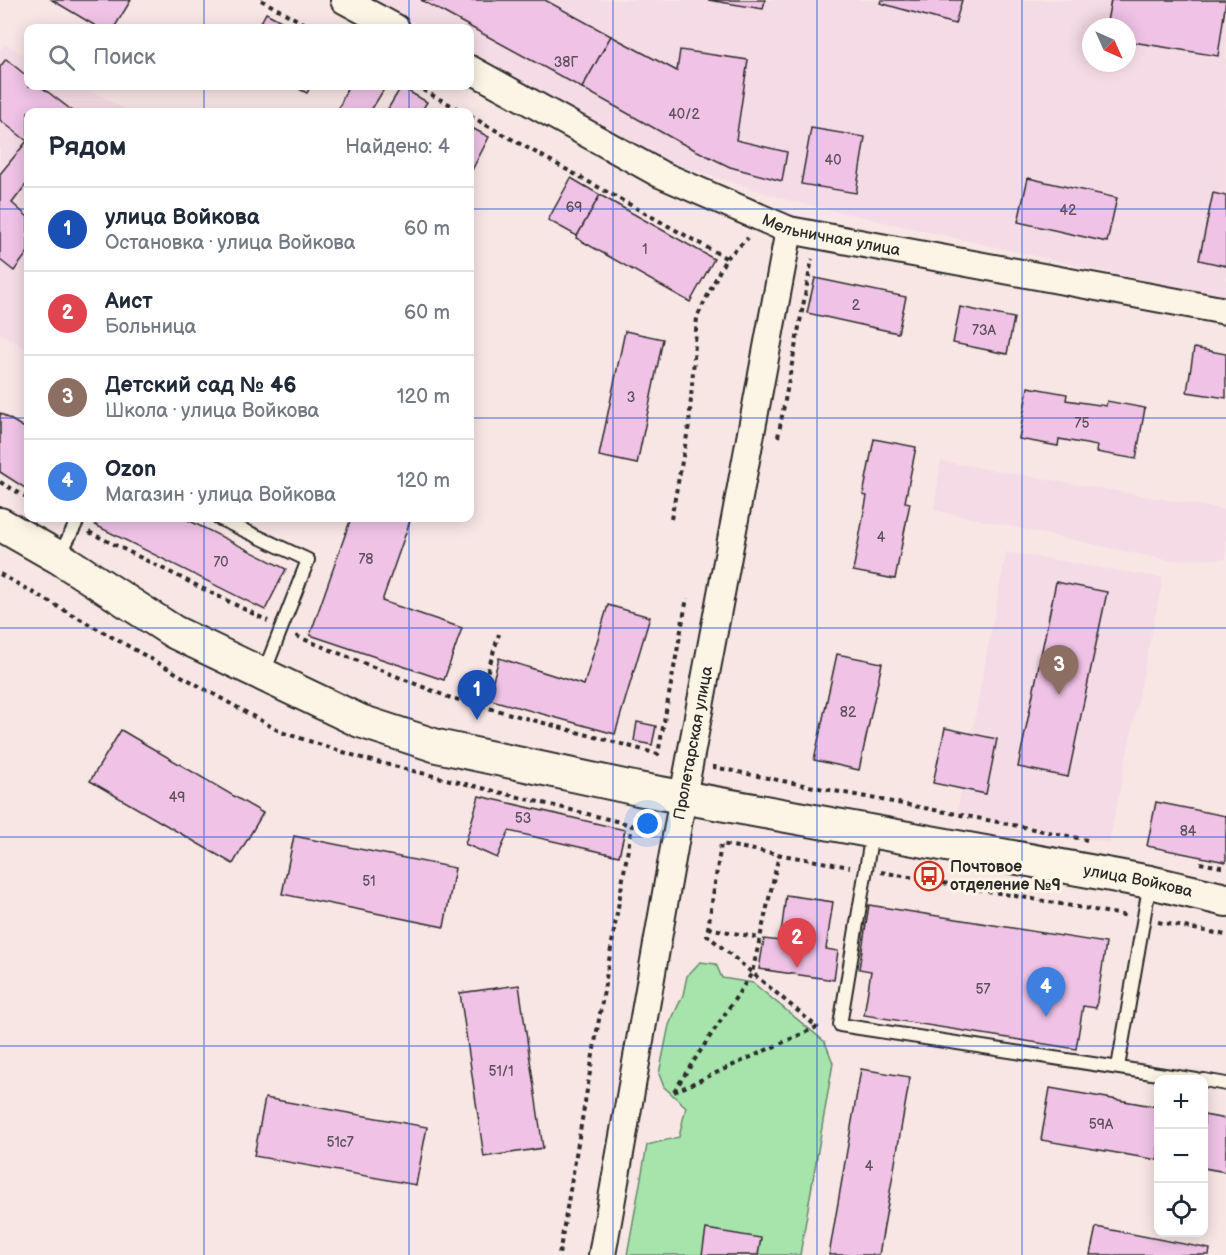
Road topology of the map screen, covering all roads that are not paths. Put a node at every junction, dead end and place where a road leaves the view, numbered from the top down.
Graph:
1 (344, 0) edge
2 (389, 24) edge
3 (474, 71) edge
4 (778, 225) junction
5 (1226, 311) edge
6 (76, 522) edge
7 (227, 522) edge
8 (0, 524) edge
9 (58, 557) junction
10 (262, 676) junction
11 (683, 796) junction
12 (872, 831) junction
13 (1150, 882) junction
14 (1226, 900) edge
15 (1118, 1067) junction
16 (1167, 1075) edge
17 (1208, 1081) edge
18 (1226, 1084) edge
19 (602, 1255) edge

1 - 2 street
3 - 4 street, Мельничная улица
4 - 5 street, Мельничная улица
4 - 11 street, Пролетарская улица
6 - 9 lane
7 - 10 lane
8 - 9 street, улица Войкова
9 - 10 street, улица Войкова
10 - 11 street, улица Войкова
11 - 12 street, улица Войкова
11 - 19 street, Пролетарская улица
12 - 13 street, улица Войкова
12 - 15 lane
13 - 14 street, улица Войкова
13 - 15 lane
15 - 16 lane
17 - 18 lane

